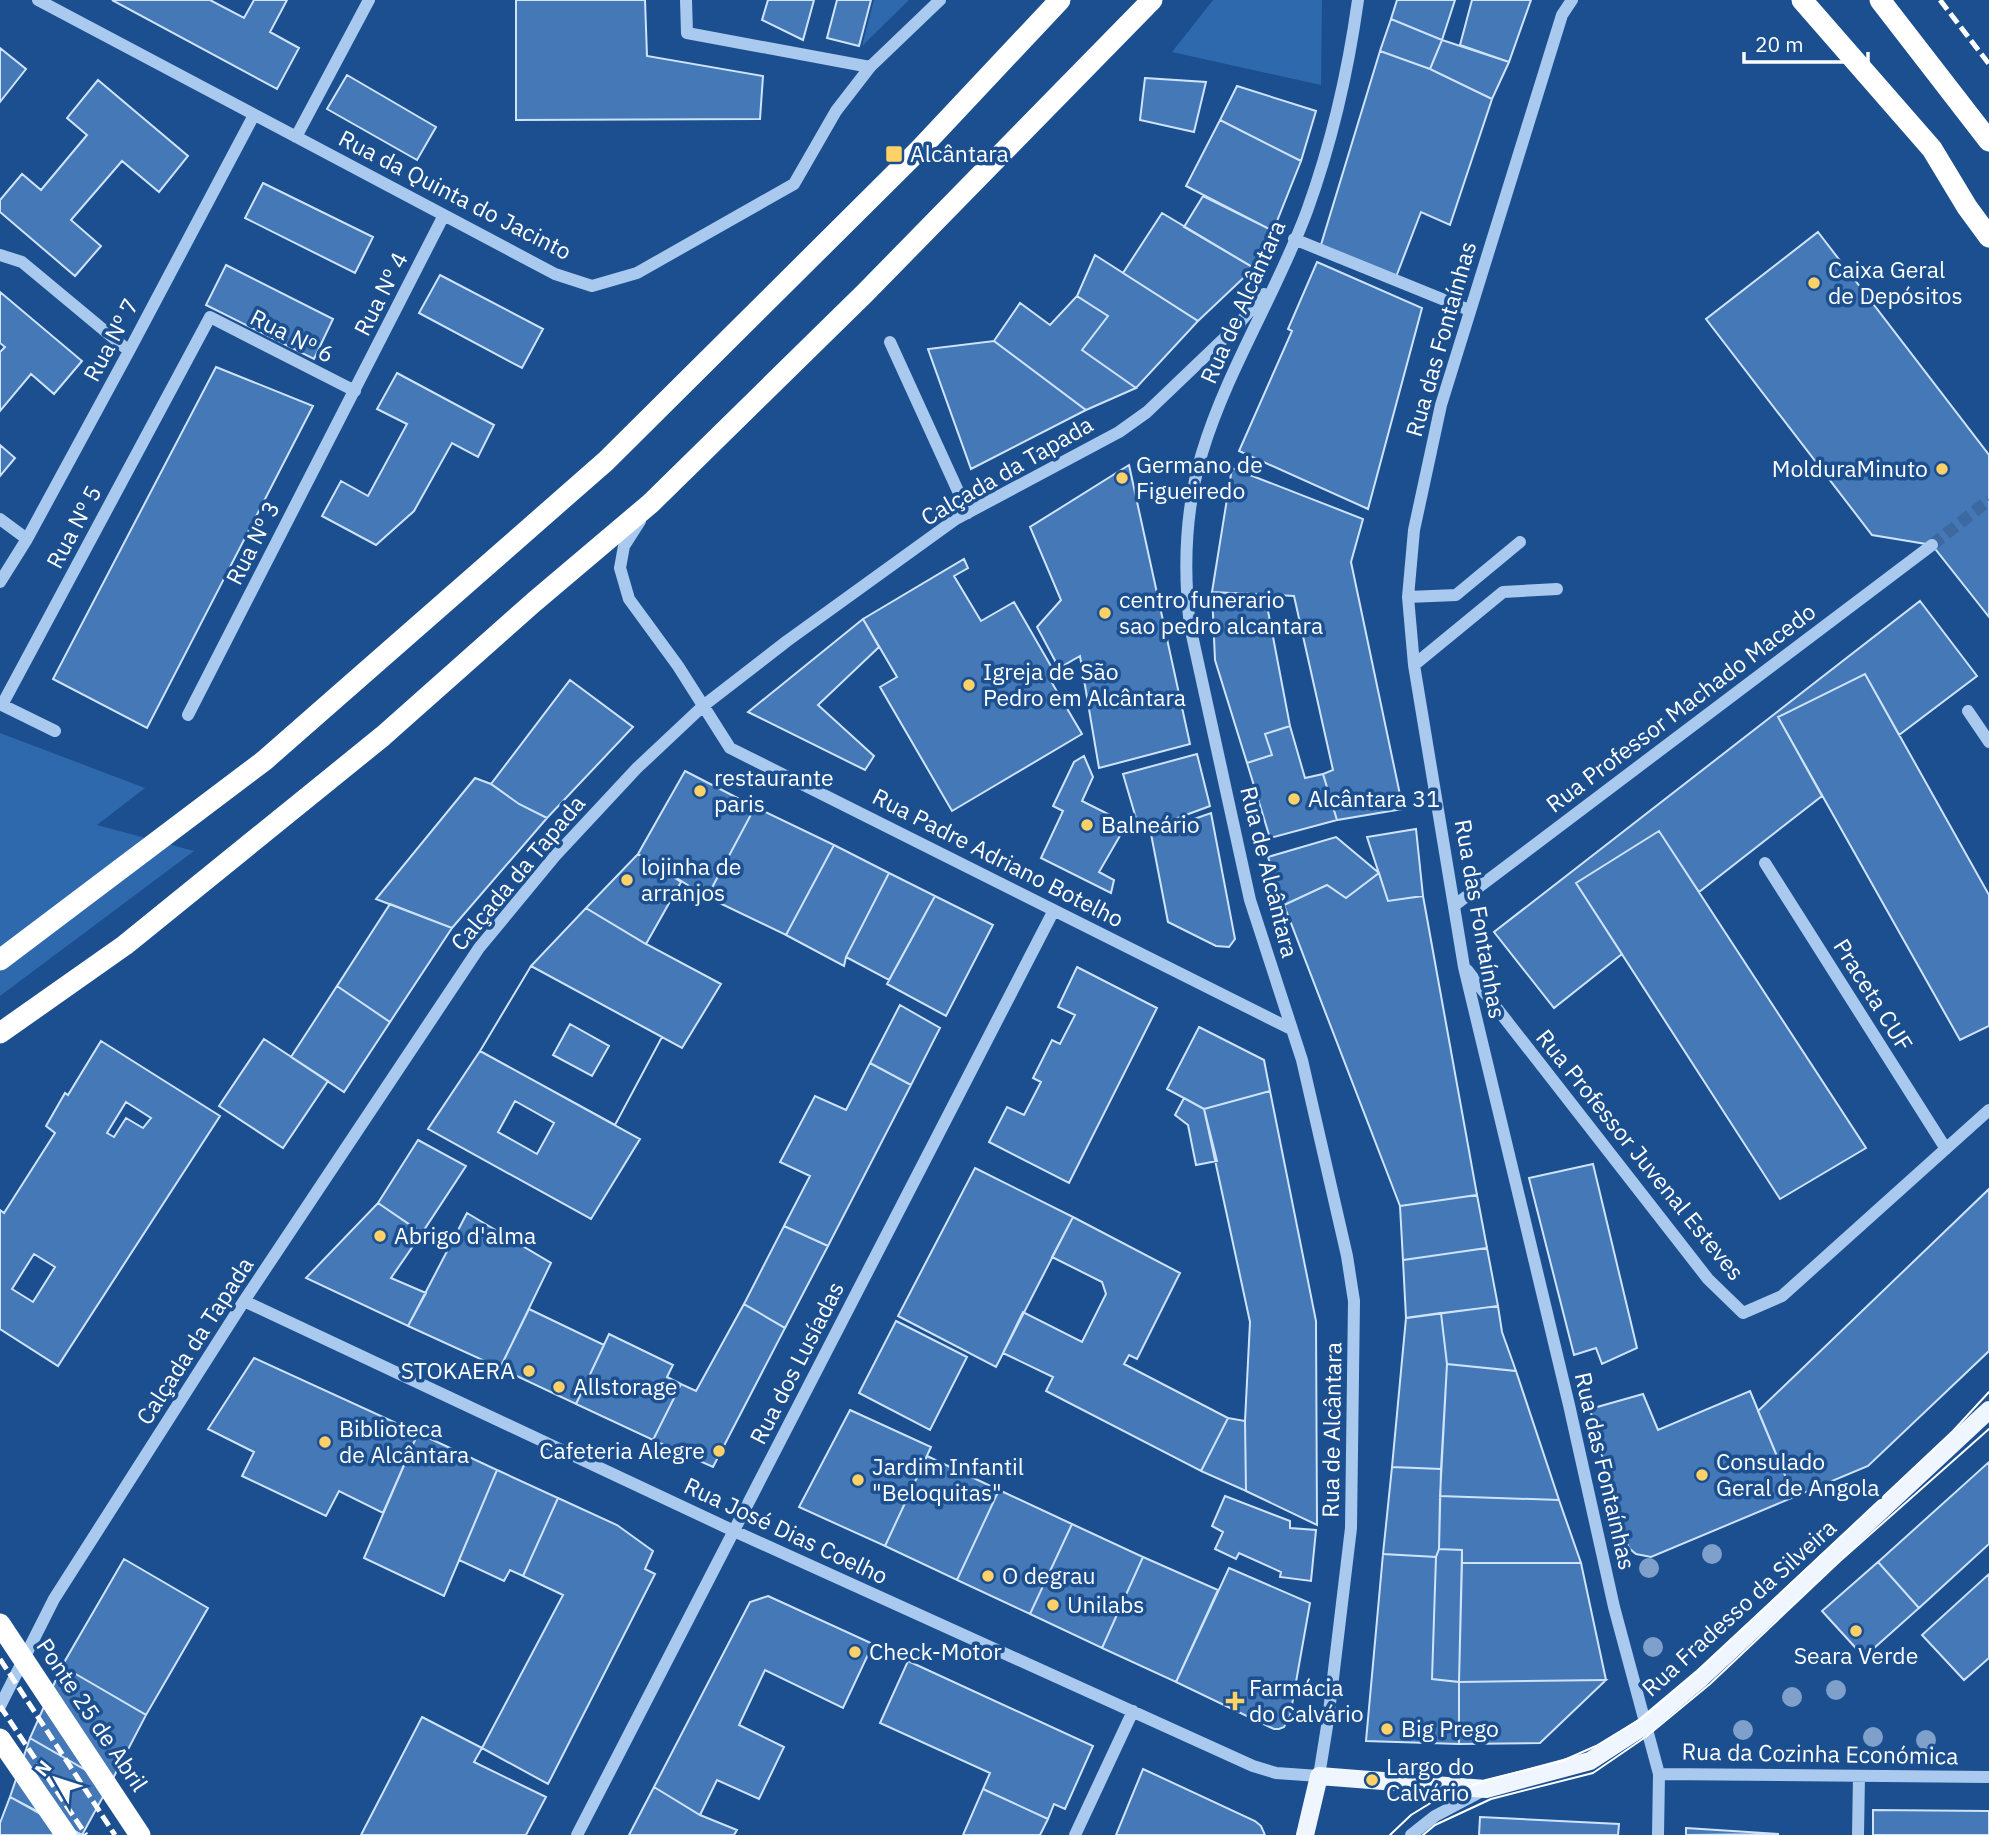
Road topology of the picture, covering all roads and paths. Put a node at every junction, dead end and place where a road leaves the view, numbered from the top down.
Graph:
1 (38, 0) edge
2 (369, 0) edge
3 (686, 0) edge
4 (940, 0) edge
5 (1060, 0) edge
6 (1153, 0) edge
7 (1358, 0) edge
8 (1572, 0) edge
9 (1802, 0) edge
10 (1880, 0) edge
11 (870, 67) junction
12 (254, 115) junction
13 (296, 137) junction
14 (1989, 141) edge
15 (444, 215) junction
16 (1989, 237) edge
17 (1294, 239) junction
18 (0, 255) edge
19 (1282, 266) junction
20 (1469, 310) junction
21 (210, 317) joint
22 (890, 342) dead end
23 (129, 351) junction
24 (355, 391) junction
25 (651, 503) junction
26 (968, 513) junction
27 (0, 519) edge
28 (27, 539) junction
29 (1520, 542) dead end
30 (1933, 545) tunnel mouth
31 (0, 582) edge
32 (1557, 589) dead end
33 (1408, 597) junction
34 (1414, 665) junction
35 (703, 706) junction
36 (1968, 711) dead end
37 (188, 715) dead end
38 (55, 731) dead end
39 (1989, 743) edge
40 (1765, 863) dead end
41 (1455, 905) junction
42 (1054, 910) junction
43 (0, 960) edge
44 (1464, 967) junction
45 (1292, 1029) junction
46 (0, 1033) edge
47 (1989, 1110) edge
48 (1946, 1149) junction
49 (244, 1301) junction
50 (1989, 1410) edge
51 (734, 1531) junction
52 (0, 1624) edge
53 (0, 1706) edge
54 (1133, 1711) junction
55 (1644, 1726) junction
56 (0, 1739) edge
57 (1659, 1774) junction
58 (1319, 1776) junction
59 (1859, 1776) junction
60 (1989, 1777) edge
61 (1486, 1789) junction
62 (66, 1835) edge
63 (140, 1835) edge
64 (577, 1835) edge
65 (1075, 1835) edge
66 (1305, 1835) edge
67 (1411, 1835) edge
68 (1658, 1835) edge
69 (1858, 1835) edge

1 - 12 street, Rua da Quinta do Jacinto
2 - 13 street
3 - 11 street
4 - 11 street, Rua da Quinta do Jacinto
5 - 43 highway
6 - 25 highway
7 - 17 street, Rua de Alcântara
8 - 20 street, Rua das Fontaínhas
9 - 16 highway
10 - 14 highway
11 - 15 street, Rua da Quinta do Jacinto
12 - 13 street, Rua da Quinta do Jacinto
12 - 23 street, Rua Nº 7
13 - 15 street, Rua da Quinta do Jacinto
15 - 24 street, Rua Nº 4
17 - 19 street, Rua de Alcântara
17 - 20 street
18 - 23 street
19 - 26 street, Calçada da Tapada
19 - 45 street, Rua de Alcântara
20 - 33 street, Rua das Fontaínhas
21 - 24 street, Rua Nº 6
21 - 38 street, Rua Nº 5
22 - 26 street
23 - 28 street, Rua Nº 7
24 - 37 street, Rua Nº 3
25 - 35 street, Rua Padre Adriano Botelho
25 - 46 highway
26 - 35 street, Calçada da Tapada
27 - 28 street
28 - 31 street, Rua Nº 7
29 - 33 street
30 - 41 street, Rua Professor Machado Macedo
32 - 34 street
33 - 34 street, Rua das Fontaínhas
34 - 41 street, Rua das Fontaínhas
35 - 42 street, Rua Padre Adriano Botelho
35 - 49 street, Calçada da Tapada
36 - 39 street
40 - 48 street, Praceta CUF
41 - 44 street, Rua das Fontaínhas
42 - 45 street, Rua Padre Adriano Botelho
42 - 51 street, Rua dos Lusíadas
44 - 48 street, Rua Professor Juvenal Esteves
44 - 55 street, Rua das Fontaínhas
45 - 58 street, Rua de Alcântara
47 - 48 street, Rua Professor Juvenal Esteves
49 - 51 street, Rua José Dias Coelho
49 - 53 street, Calçada da Tapada
50 - 55 main road, Rua Fradesso da Silveira
51 - 54 street, Rua José Dias Coelho
51 - 64 street, Rua dos Lusíadas
52 - 63 highway, Ponte 25 de Abril, bridge
54 - 58 street, Rua José Dias Coelho
54 - 65 street
55 - 57 street, Rua da Cozinha Económica
55 - 61 main road, Rua Fradesso da Silveira
56 - 62 highway
57 - 59 street, Rua da Cozinha Económica
57 - 68 street
58 - 61 main road
58 - 66 main road
59 - 60 street, Rua da Cozinha Económica
59 - 69 street
61 - 67 street

